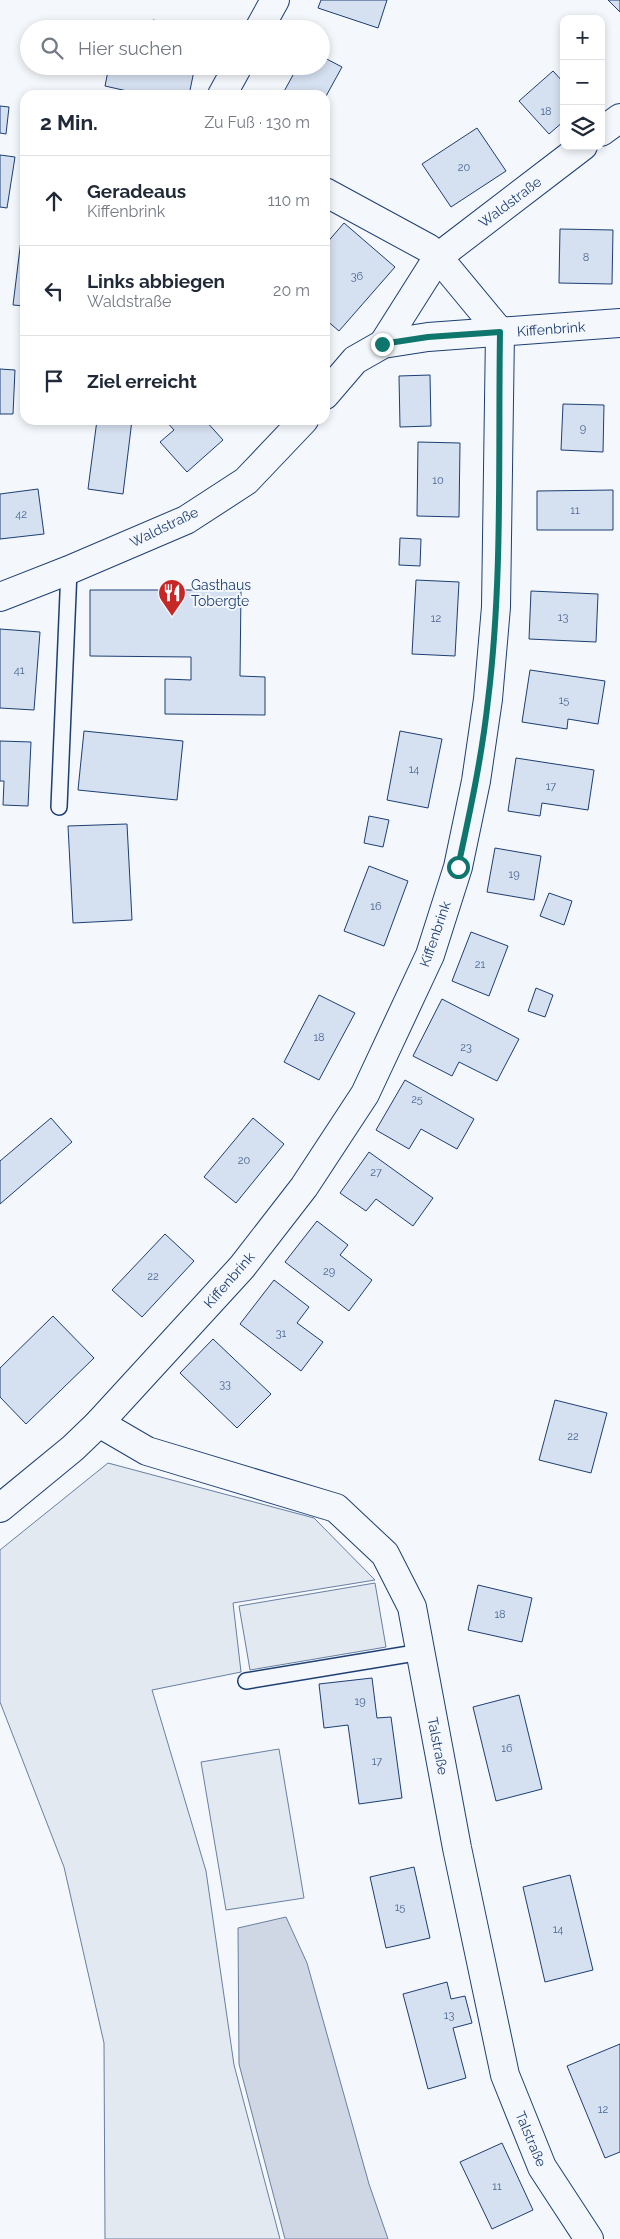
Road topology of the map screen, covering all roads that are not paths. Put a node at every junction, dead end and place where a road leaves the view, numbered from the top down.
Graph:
1 (275, 0) edge
2 (264, 20) edge
3 (233, 75) edge
4 (225, 90) edge
5 (620, 118) edge
6 (605, 129) edge
7 (578, 150) edge
8 (330, 195) edge
9 (438, 257) junction
10 (620, 323) edge
11 (500, 332) junction
12 (382, 344) junction
13 (330, 389) edge
14 (299, 425) edge
15 (69, 570) junction
16 (0, 597) edge
17 (60, 807) dead end
18 (99, 1423) junction
19 (0, 1508) edge
20 (421, 1652) junction
21 (246, 1681) dead end
22 (589, 2239) edge

1 - 2 street
3 - 4 street
5 - 6 street
7 - 9 street, Waldstraße
8 - 9 street
9 - 11 street
9 - 12 street, Waldstraße
10 - 11 street, Kiffenbrink
11 - 12 street, Waldstraße
11 - 18 street, Kiffenbrink
12 - 13 street, Waldstraße
14 - 15 street, Waldstraße
15 - 16 street, Waldstraße
15 - 17 lane
18 - 19 street, Kiffenbrink
18 - 20 street, Talstraße
20 - 21 lane
20 - 22 street, Talstraße

